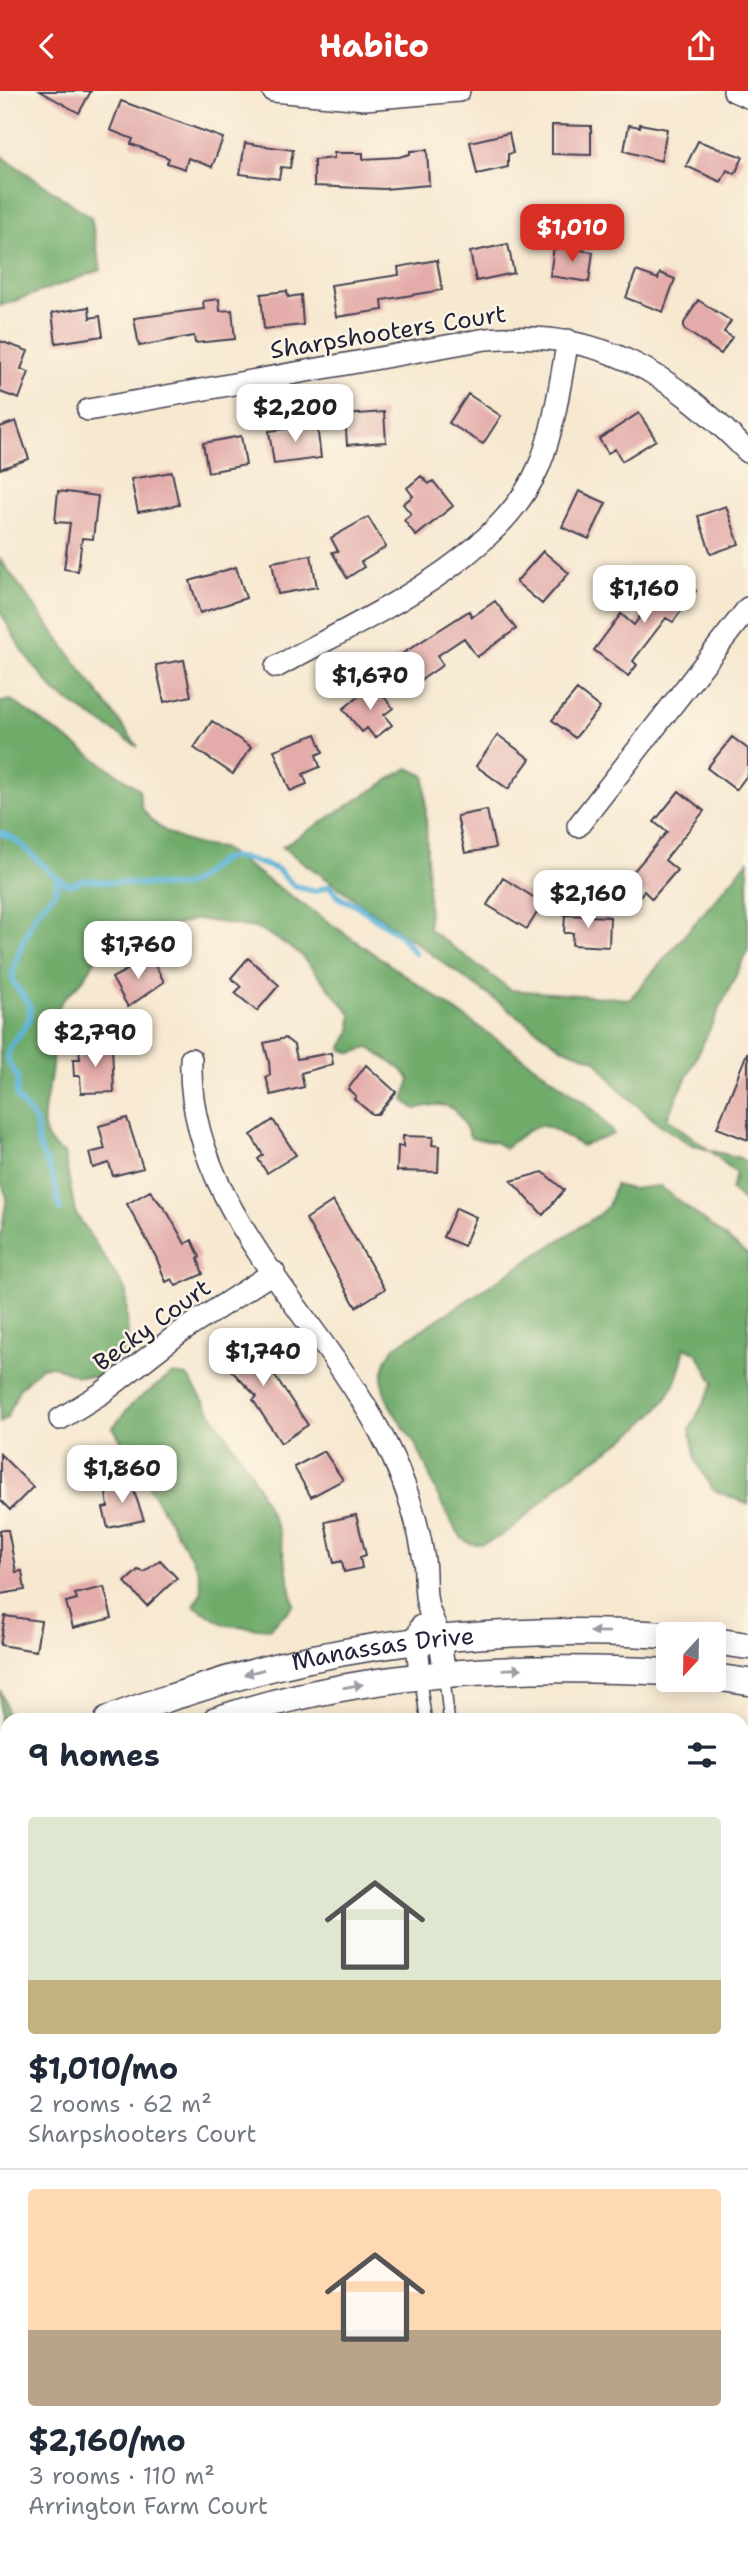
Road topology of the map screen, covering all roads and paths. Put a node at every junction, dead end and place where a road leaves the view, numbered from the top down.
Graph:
1 (274, 91) edge
2 (459, 91) edge
3 (734, 91) edge
4 (748, 97) edge
5 (568, 341) junction
6 (88, 410) dead end
7 (748, 452) edge
8 (748, 608) edge
9 (276, 667) dead end
10 (578, 826) dead end
11 (191, 1059) dead end
12 (274, 1272) junction
13 (60, 1419) dead end
14 (656, 1635) edge
15 (428, 1639) junction
16 (726, 1643) edge
17 (748, 1646) edge
18 (656, 1671) edge
19 (432, 1675) junction
20 (726, 1679) edge
21 (748, 1682) edge
22 (128, 1713) edge
23 (241, 1713) edge
24 (427, 1713) edge
25 (446, 1713) edge

1 - 2 street
3 - 4 street
5 - 6 street, Sharpshooters Court
5 - 7 street, Sharpshooters Court
5 - 9 street
8 - 10 street
11 - 12 street
12 - 13 street, Becky Court
12 - 15 street
14 -> 15 street, Manassas Drive
15 - 19 street
15 -> 22 street, Manassas Drive
16 - 17 street
19 -> 18 street, Manassas Drive
23 -> 19 street, Manassas Drive
19 - 24 lane
19 - 25 lane
20 - 21 street

